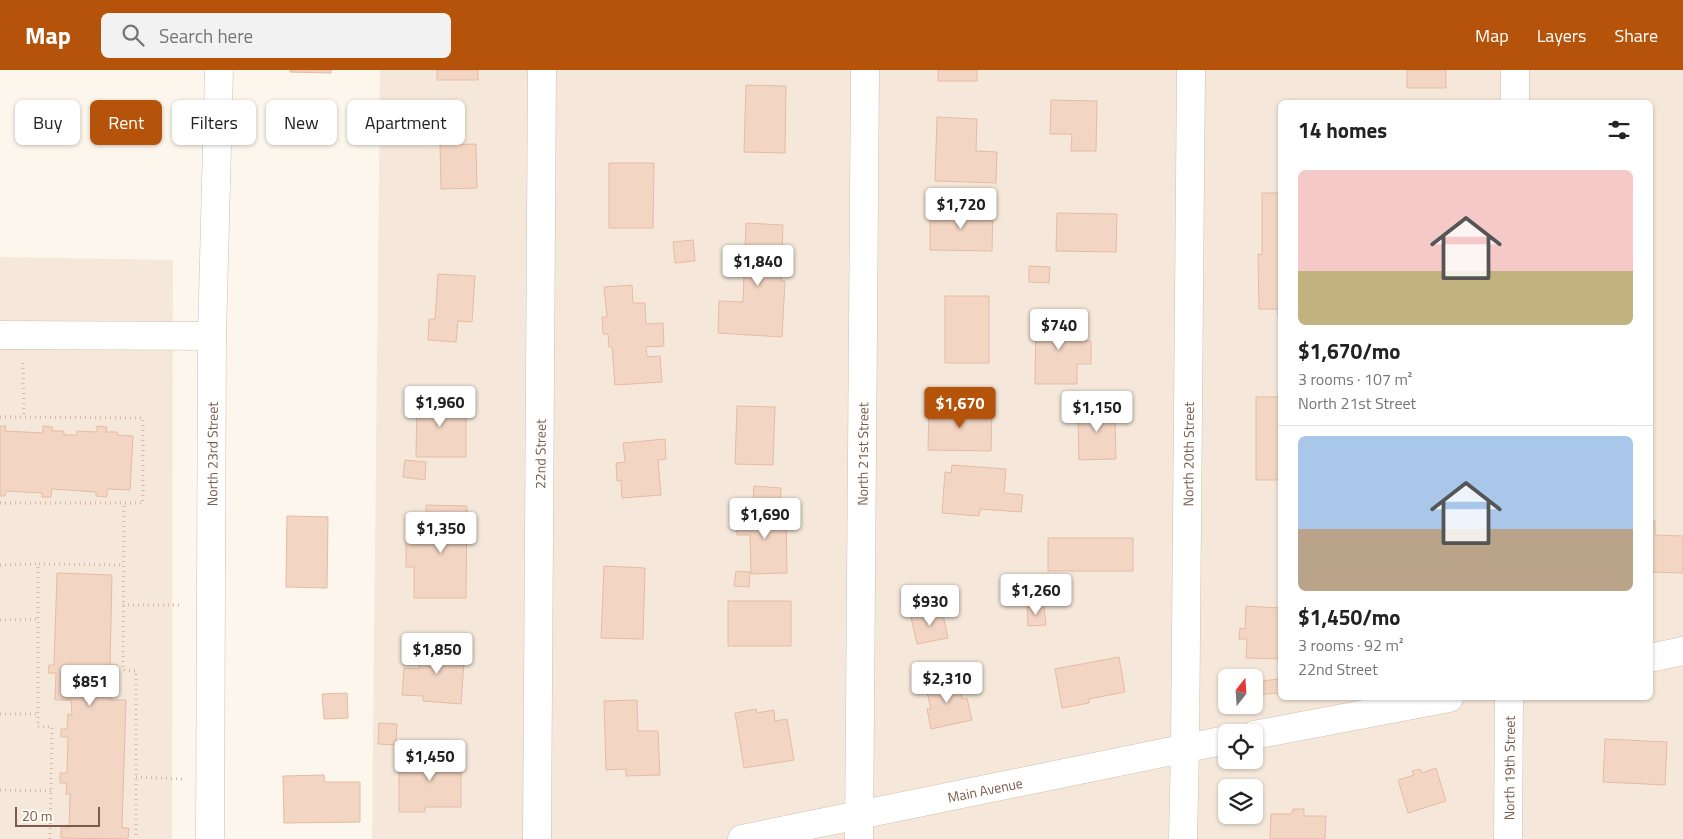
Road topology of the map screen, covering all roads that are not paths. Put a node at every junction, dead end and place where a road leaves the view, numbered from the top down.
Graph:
1 (218, 70) edge
2 (542, 70) edge
3 (865, 70) edge
4 (1191, 70) edge
5 (1515, 70) edge
6 (1515, 100) edge
7 (11, 335) edge
8 (212, 336) junction
9 (1683, 651) edge
10 (1653, 657) edge
11 (1439, 700) edge
12 (1509, 700) edge
13 (1263, 733) edge
14 (1218, 742) edge
15 (1185, 748) junction
16 (859, 827) edge
17 (210, 839) edge
18 (537, 839) edge
19 (742, 839) edge
20 (1183, 839) edge
21 (1508, 839) edge

1 - 8 street, North 23rd Street
2 - 18 street, 22nd Street
3 - 16 street, North 21st Street
4 - 15 street, North 20th Street
5 - 6 street
7 - 8 street
8 - 17 street, North 23rd Street
9 - 10 street
11 - 13 street
12 - 21 street, North 19th Street
14 - 15 street, Main Avenue
15 - 16 street, Main Avenue
15 - 20 street, North 20th Street
16 - 19 street, Main Avenue

